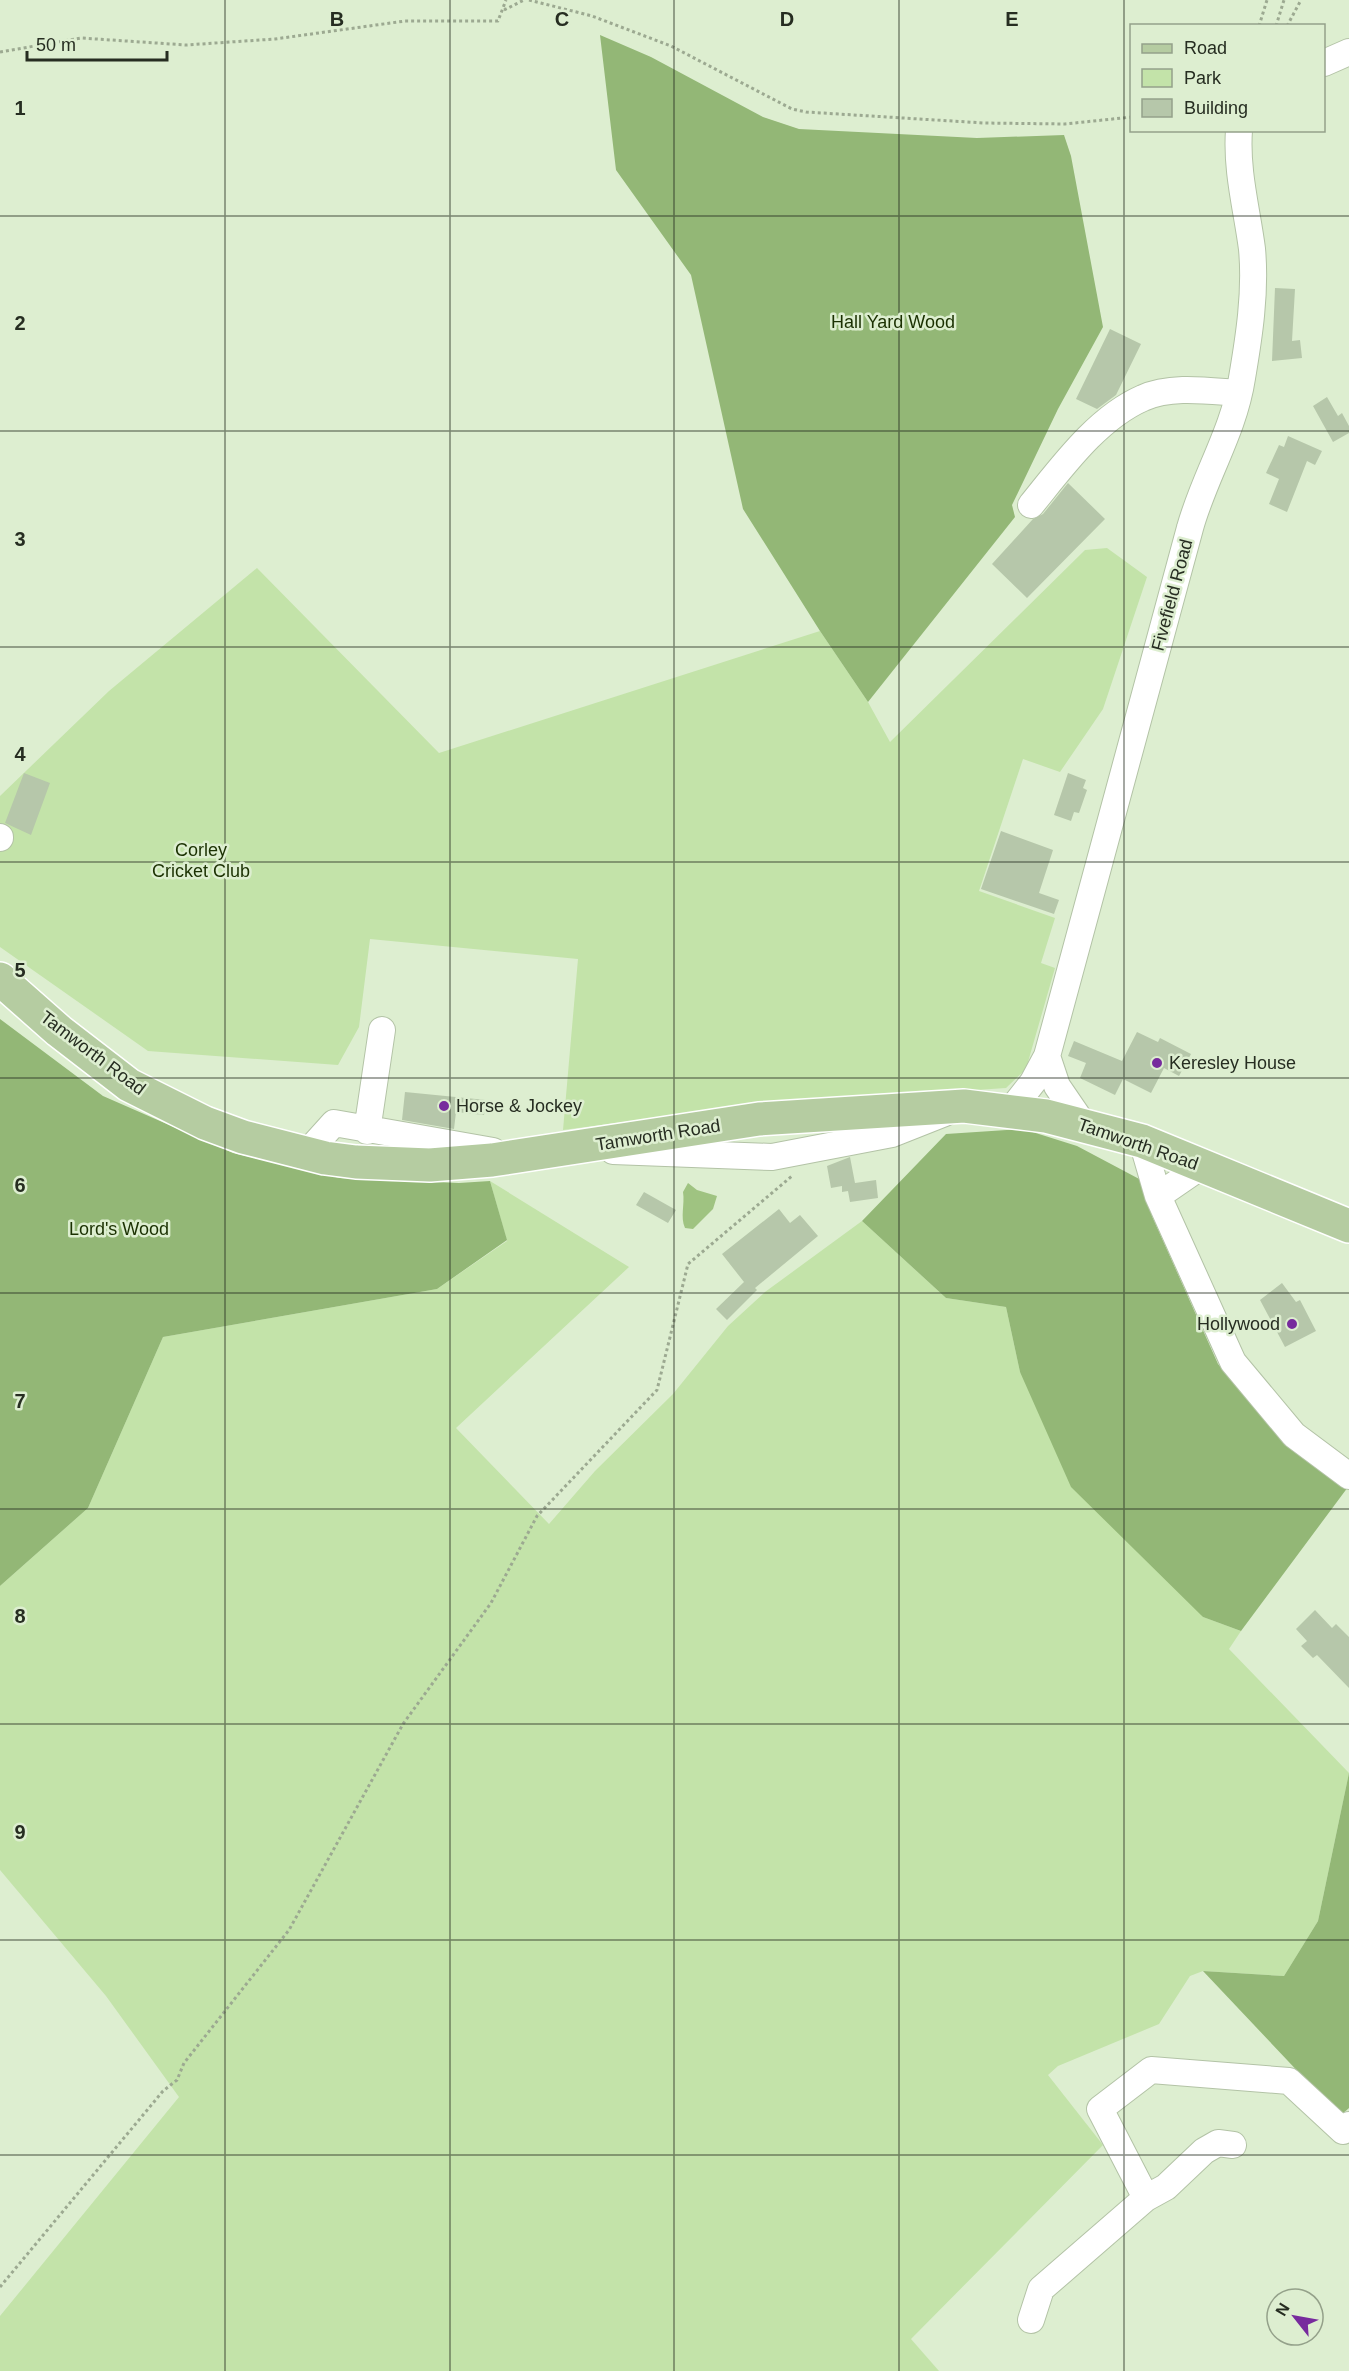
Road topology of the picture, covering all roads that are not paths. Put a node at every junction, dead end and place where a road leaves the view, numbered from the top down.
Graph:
1 (1349, 52) edge
2 (1325, 62) edge
3 (1239, 132) edge
4 (1238, 393) junction
5 (1031, 505) dead end
6 (0, 979) edge
7 (382, 1030) dead end
8 (1047, 1056) junction
9 (964, 1106) junction
10 (1011, 1110) junction
11 (1083, 1124) junction
12 (367, 1131) junction
13 (1142, 1141) junction
14 (568, 1150) junction
15 (306, 1154) junction
16 (521, 1156) junction
17 (1203, 1165) junction
18 (1158, 1196) junction
19 (1349, 1226) edge
20 (1349, 1476) edge
21 (1349, 2125) edge
22 (1233, 2145) dead end
23 (1146, 2198) junction
24 (1031, 2320) dead end

1 - 2 street
3 - 4 street, Fivefield Road
4 - 5 street
4 - 8 street, Fivefield Road
6 - 15 main road, Tamworth Road
7 - 12 street
8 - 10 street, Fivefield Road
8 - 11 street
9 - 10 main road, Tamworth Road
9 - 14 main road, Tamworth Road
9 - 14 street
10 - 11 main road, Tamworth Road
11 - 13 main road, Tamworth Road
12 - 15 street
12 - 16 street
13 - 17 main road, Tamworth Road
13 - 18 street
14 - 16 main road, Tamworth Road
15 - 16 main road, Tamworth Road
17 - 18 street
17 - 19 main road, Tamworth Road
18 - 20 street
21 - 23 street
22 - 23 street
23 - 24 street

